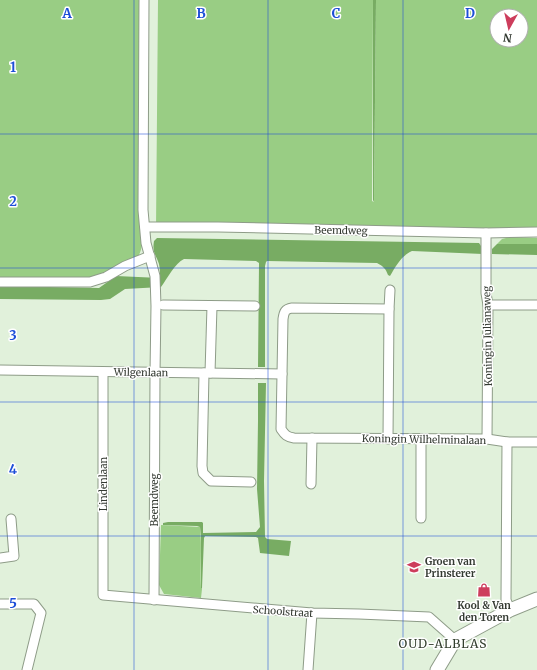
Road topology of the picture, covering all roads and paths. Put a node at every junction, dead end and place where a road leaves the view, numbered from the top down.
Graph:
1 (144, 0) edge
2 (145, 227) junction
3 (537, 232) edge
4 (486, 233) junction
5 (150, 256) junction
6 (0, 282) edge
7 (390, 290) dead end
8 (488, 305) junction
9 (537, 305) edge
10 (163, 306) dead end
11 (212, 306) junction
12 (255, 306) dead end
13 (389, 310) junction
14 (0, 370) edge
15 (103, 372) junction
16 (155, 372) junction
17 (207, 373) junction
18 (282, 374) junction
19 (312, 438) junction
20 (388, 439) junction
21 (421, 439) junction
22 (487, 439) junction
23 (507, 442) junction
24 (537, 442) edge
25 (251, 482) dead end
26 (311, 484) dead end
27 (421, 518) dead end
28 (11, 519) dead end
29 (0, 558) edge
30 (103, 595) joint
31 (537, 599) edge
32 (154, 600) junction
33 (0, 604) edge
34 (510, 610) junction
35 (312, 613) junction
36 (455, 640) junction
37 (27, 670) edge
38 (308, 670) edge
39 (437, 670) edge

1 - 2 street, Beemdweg
2 - 4 street, Beemdweg
2 - 5 street, Beemdweg
3 - 4 street, Beemdweg
4 - 8 street, Koningin Julianaweg
5 - 6 street
5 - 16 street, Beemdweg
7 - 13 street
8 - 9 street
8 - 22 street, Koningin Julianaweg
10 - 11 street
11 - 12 street
11 - 17 street
13 - 18 street
13 - 20 street
14 - 15 street, Wilgenlaan
15 - 16 street, Wilgenlaan
15 - 30 street, Lindenlaan
16 - 17 street, Wilgenlaan
16 - 32 street, Beemdweg
17 - 18 street, Wilgenlaan
17 - 25 street
18 - 19 street, Koningin Wilhelminalaan
19 - 20 street, Koningin Wilhelminalaan
19 - 26 street
20 - 21 street, Koningin Wilhelminalaan
21 - 22 street, Koningin Wilhelminalaan
21 - 27 street
22 - 23 street, Koningin Wilhelminalaan
23 - 24 street, Koningin Wilhelminalaan
23 - 34 street
28 - 29 street
30 - 32 street, Schoolstraat
31 - 34 street
32 - 35 street, Schoolstraat
33 - 37 street
34 - 36 street
35 - 36 street, Schoolstraat
35 - 38 street
36 - 39 street

